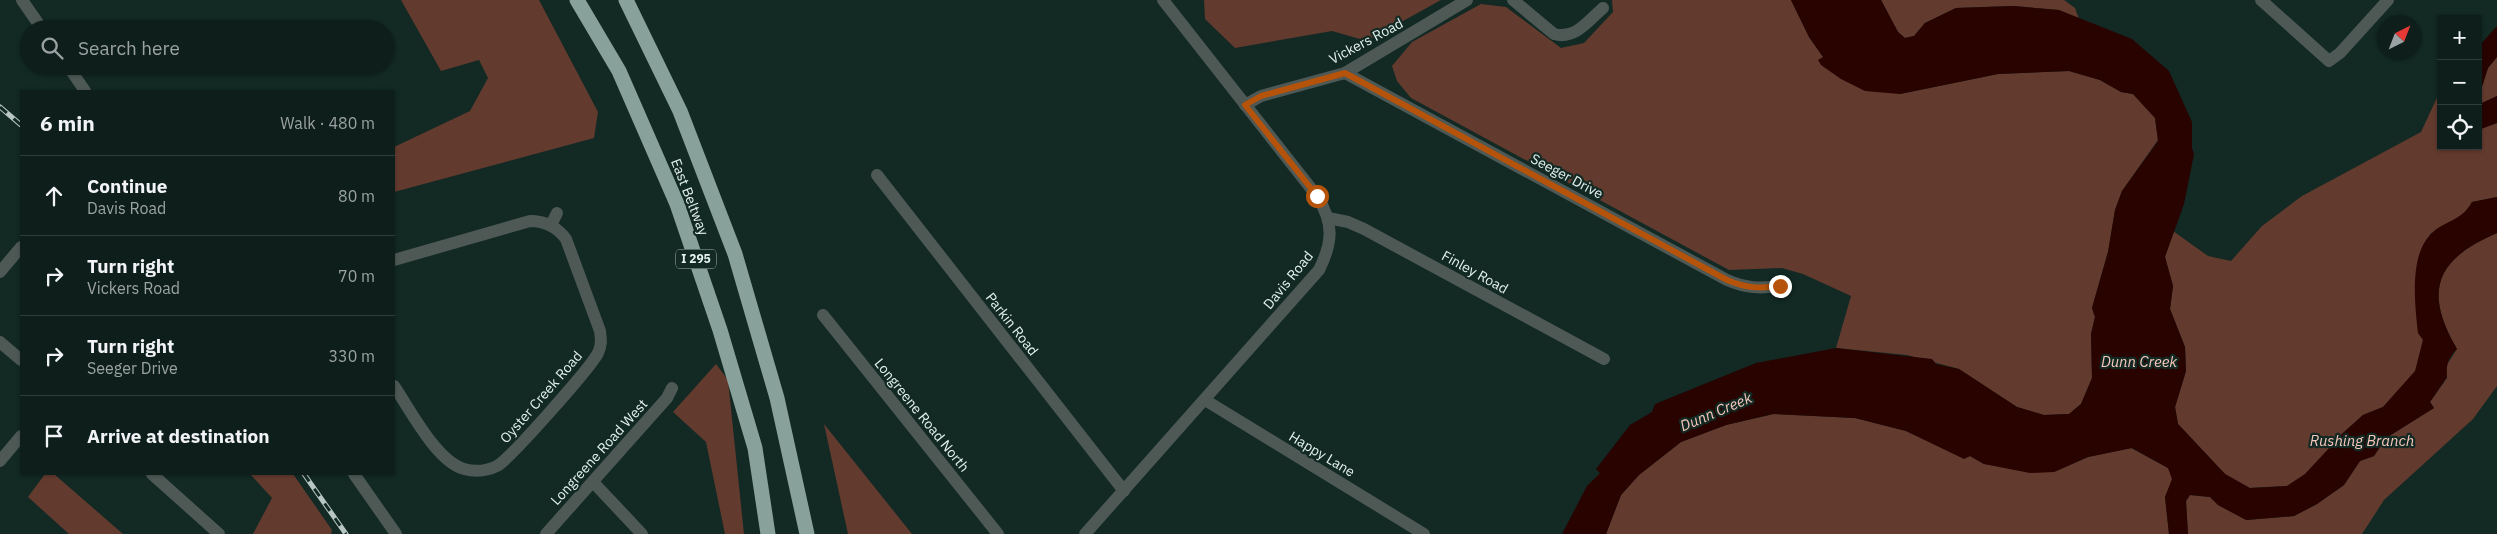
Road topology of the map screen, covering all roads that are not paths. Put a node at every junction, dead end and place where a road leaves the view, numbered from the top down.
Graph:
1 (578, 0) edge
2 (626, 0) edge
3 (1163, 0) edge
4 (1467, 0) edge
5 (1513, 0) edge
6 (2261, 0) edge
7 (2388, 0) edge
8 (27, 2) edge
9 (1602, 8) dead end
10 (37, 20) edge
11 (1345, 73) junction
12 (74, 75) edge
13 (84, 90) edge
14 (1245, 105) junction
15 (877, 175) dead end
16 (557, 213) dead end
17 (1328, 218) junction
18 (551, 226) junction
19 (20, 248) edge
20 (395, 260) edge
21 (0, 272) edge
22 (1780, 286) dead end
23 (823, 315) dead end
24 (0, 342) edge
25 (20, 359) edge
26 (1604, 359) dead end
27 (395, 387) edge
28 (672, 388) dead end
29 (1205, 400) junction
30 (20, 437) edge
31 (0, 461) edge
32 (153, 475) edge
33 (355, 475) edge
34 (593, 482) junction
35 (1124, 491) junction
36 (219, 534) edge
37 (396, 534) edge
38 (546, 534) edge
39 (642, 534) edge
40 (768, 534) edge
41 (807, 534) edge
42 (998, 534) edge
43 (1085, 534) edge
44 (1424, 534) edge

1 - 40 highway, East Beltway / I 295
2 - 41 highway, East Beltway / I 295
3 - 14 street, Davis Road
4 - 11 street, Vickers Road
5 - 9 street
6 - 7 street
8 - 10 street
11 - 14 street, Vickers Road
11 - 22 street, Seeger Drive
12 - 13 street
14 - 17 street, Davis Road
15 - 35 street, Parkin Road
16 - 18 street
17 - 26 street, Finley Road
17 - 29 street, Davis Road
18 - 20 street
18 - 27 street, Oyster Creek Road
19 - 21 street
23 - 42 street, Longreene Road North
24 - 25 street
28 - 34 street, Longreene Road West
29 - 35 street, Davis Road
29 - 44 street, Happy Lane
30 - 31 street
32 - 36 street
33 - 37 street
34 - 38 street, Longreene Road West
34 - 39 street
35 - 43 street, Davis Road

